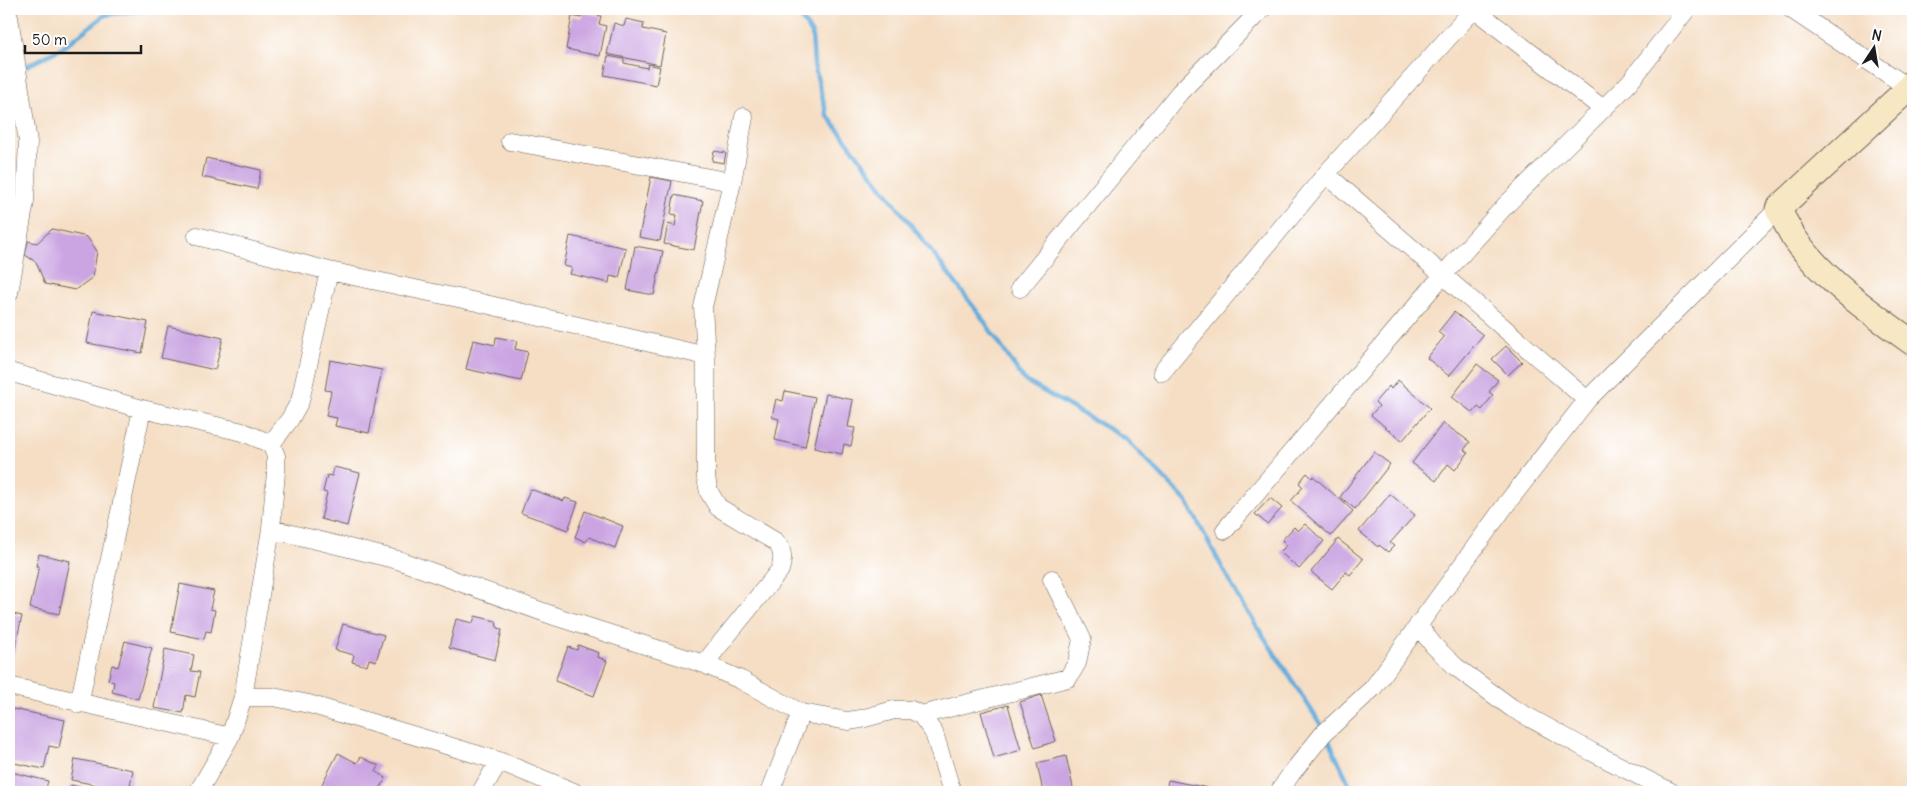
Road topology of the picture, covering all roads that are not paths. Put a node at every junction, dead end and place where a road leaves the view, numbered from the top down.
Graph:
1 (1262, 9) edge
2 (1474, 9) edge
3 (1687, 9) edge
4 (1791, 9) edge
5 (9, 17) edge
6 (1911, 85) edge
7 (1603, 109) junction
8 (744, 117) dead end
9 (510, 141) dead end
10 (1326, 174) junction
11 (732, 182) junction
12 (1778, 209) junction
13 (197, 236) dead end
14 (329, 271) junction
15 (1443, 275) junction
16 (1020, 288) dead end
17 (9, 293) edge
18 (1913, 343) edge
19 (706, 356) junction
20 (9, 372) edge
21 (1162, 372) dead end
22 (1587, 400) junction
23 (142, 408) junction
24 (271, 444) junction
25 (271, 529) junction
26 (1225, 530) dead end
27 (1052, 579) dead end
28 (1418, 625) junction
29 (704, 664) junction
30 (9, 686) edge
31 (243, 697) junction
32 (79, 704) junction
33 (801, 713) junction
34 (921, 714) junction
35 (230, 737) junction
36 (499, 761) junction
37 (198, 792) edge
38 (481, 792) edge
39 (574, 792) edge
40 (770, 792) edge
41 (952, 792) edge
42 (1279, 792) edge
43 (1670, 792) edge

1 - 16 street
2 - 7 street
2 - 10 street
3 - 7 street
4 - 6 street
5 - 17 street
6 - 12 street
7 - 15 street
8 - 11 street
9 - 11 street
10 - 15 street
10 - 21 street
11 - 19 street
12 - 18 street
12 - 22 street
13 - 14 street
14 - 19 street
14 - 24 street
15 - 22 street
15 - 26 street
19 - 29 street
20 - 23 street
22 - 28 street
23 - 24 street
23 - 32 street
24 - 25 street
25 - 29 street
25 - 31 street
27 - 34 street
28 - 42 street
28 - 43 street
29 - 33 street
30 - 32 street
31 - 35 street
31 - 36 street
32 - 35 street
33 - 34 street
33 - 40 street
34 - 41 street
35 - 37 street
36 - 38 street
36 - 39 street

